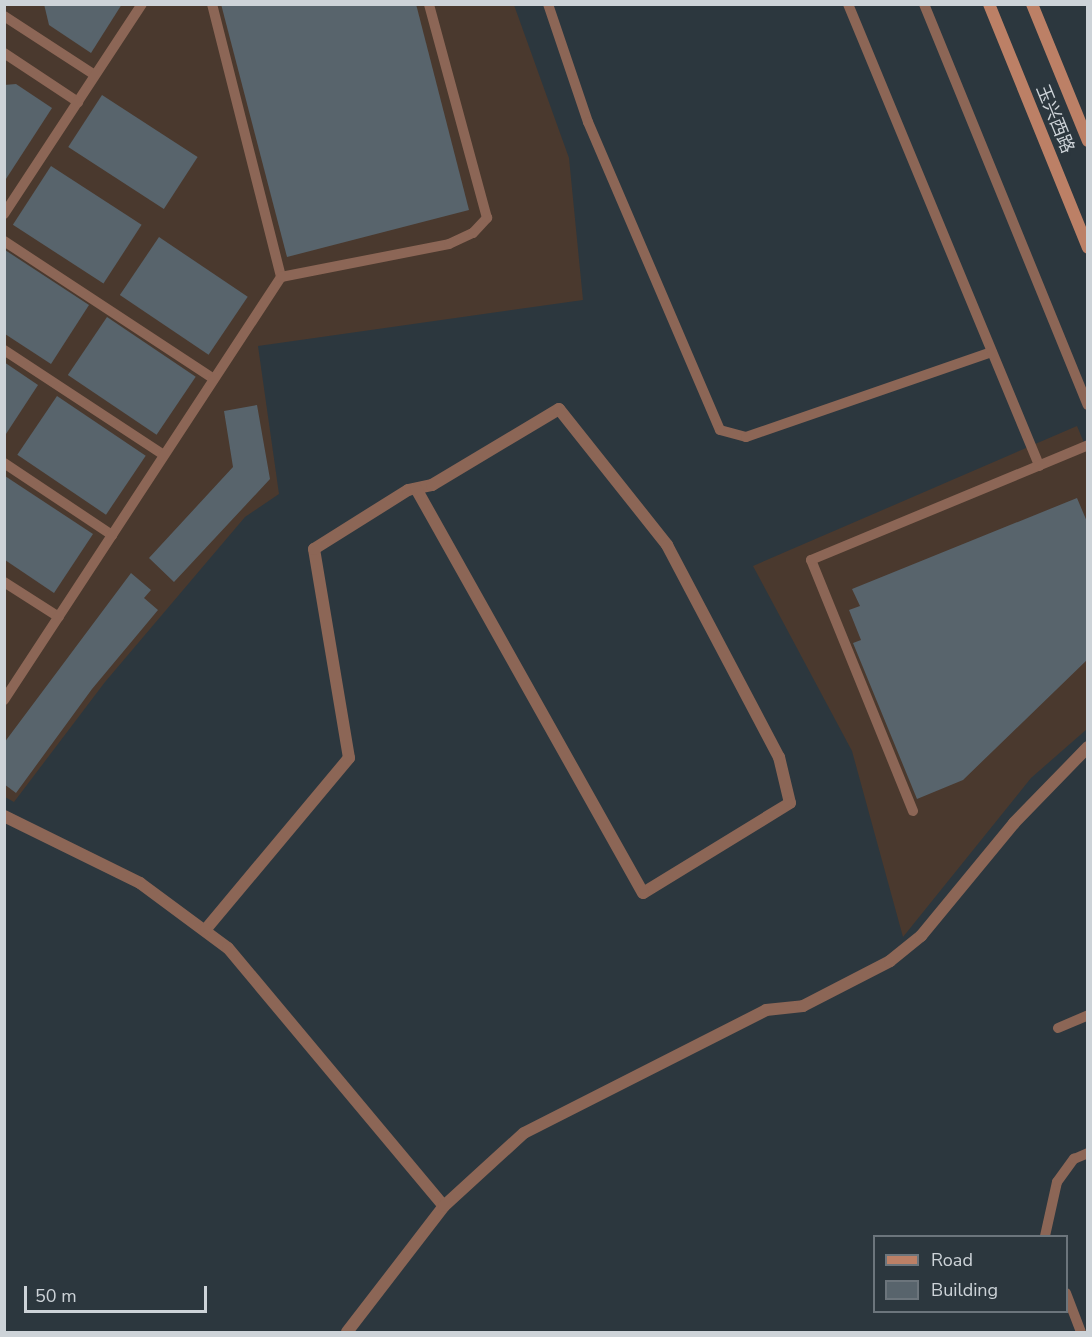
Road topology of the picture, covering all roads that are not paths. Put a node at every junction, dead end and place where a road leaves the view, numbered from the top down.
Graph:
1 (142, 4) edge
2 (212, 4) edge
3 (429, 4) edge
4 (548, 4) edge
5 (848, 4) edge
6 (924, 4) edge
7 (989, 4) edge
8 (1032, 4) edge
9 (4, 16) edge
10 (4, 53) edge
11 (95, 75) junction
12 (78, 102) junction
13 (1088, 141) edge
14 (4, 214) edge
15 (4, 241) edge
16 (1088, 248) edge
17 (281, 277) junction
18 (4, 350) edge
19 (992, 352) junction
20 (214, 379) junction
21 (1088, 405) edge
22 (1088, 445) edge
23 (164, 455) junction
24 (4, 464) edge
25 (1039, 466) junction
26 (416, 489) junction
27 (112, 535) junction
28 (4, 582) edge
29 (58, 617) junction
30 (4, 700) edge
31 (1088, 747) edge
32 (913, 811) dead end
33 (4, 816) edge
34 (206, 929) junction
35 (1088, 1015) edge
36 (1058, 1028) dead end
37 (1088, 1153) edge
38 (444, 1206) junction
39 (1045, 1235) edge
40 (1068, 1298) edge
41 (347, 1332) edge
42 (1082, 1332) edge

1 - 11 lane
2 - 17 lane
3 - 17 lane
4 - 19 lane
5 - 19 lane
6 - 21 lane
7 - 16 main road, 玉兴西路
8 - 13 main road, 玉兴西路
9 - 11 lane
10 - 12 lane
11 - 12 lane
12 - 14 lane
15 - 20 lane
17 - 20 lane
18 - 23 lane
19 - 25 lane
20 - 23 lane
22 - 25 lane
23 - 27 lane
24 - 27 lane
25 - 32 lane
26 - 26 street
26 - 34 street
27 - 29 lane
28 - 29 lane
29 - 30 lane
31 - 38 street
33 - 34 street
34 - 38 street
35 - 36 lane
37 - 39 lane
38 - 41 street
40 - 42 lane

